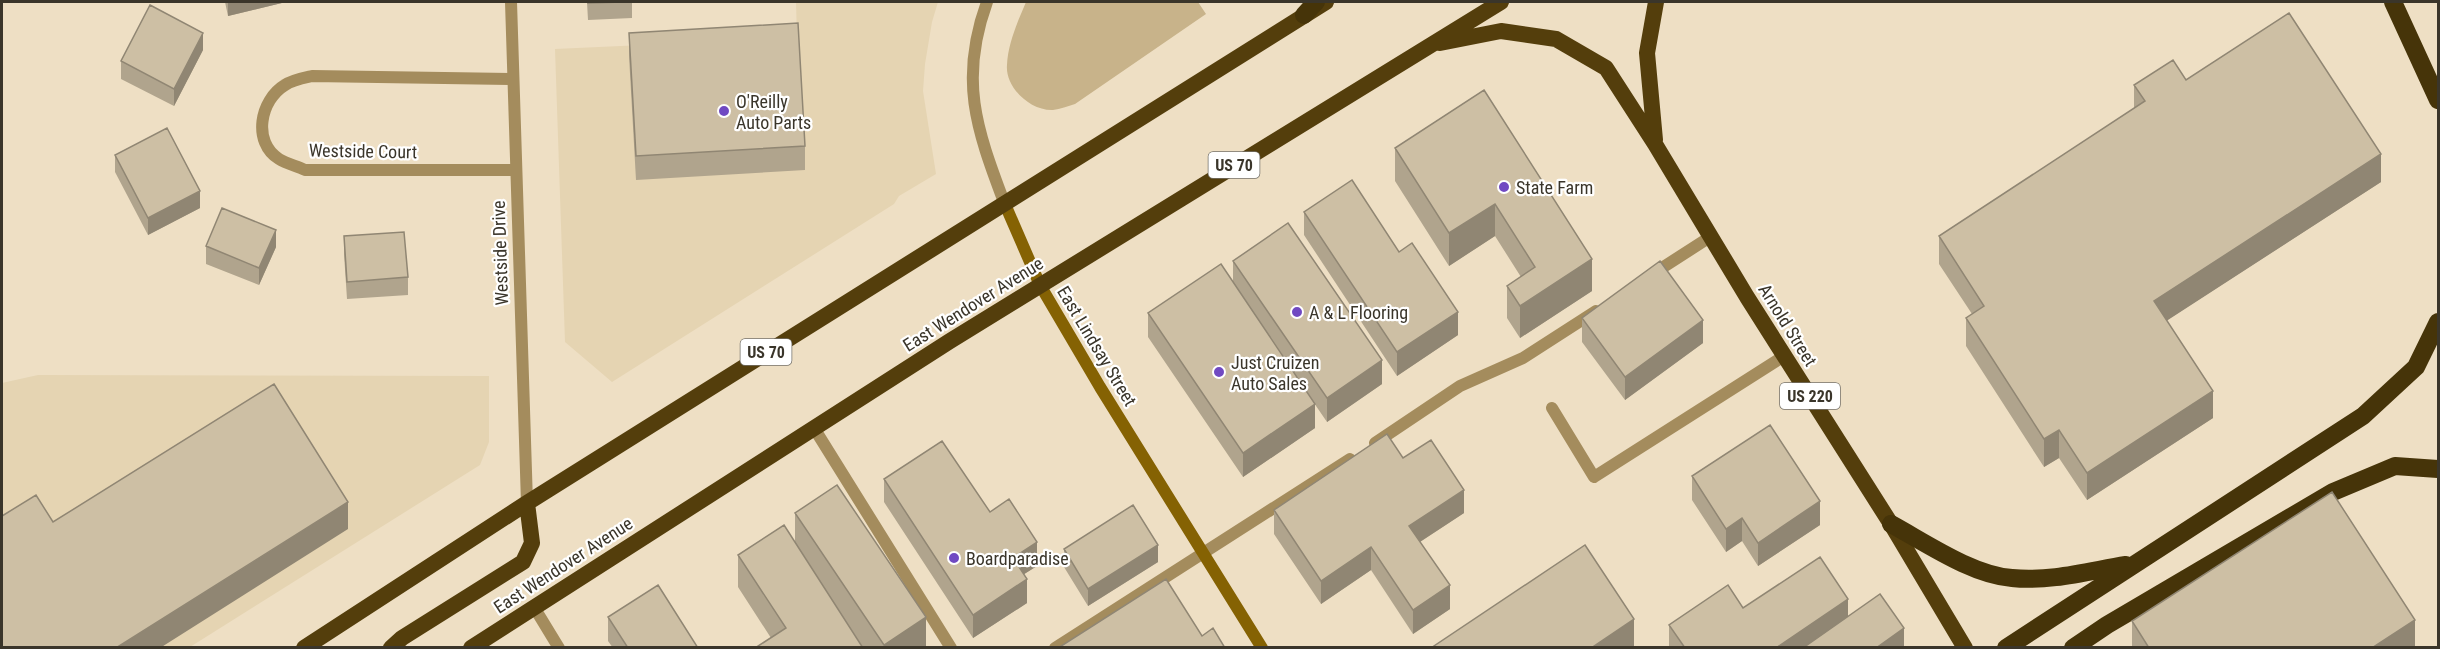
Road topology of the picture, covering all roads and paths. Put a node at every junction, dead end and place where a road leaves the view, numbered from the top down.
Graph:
1 (511, 2) edge
2 (987, 2) edge
3 (1326, 2) edge
4 (1501, 2) edge
5 (1656, 2) edge
6 (2393, 2) edge
7 (1310, 8) edge
8 (1427, 45) junction
9 (513, 79) junction
10 (2435, 92) edge
11 (2439, 113) edge
12 (1656, 144) junction
13 (515, 170) junction
14 (1004, 202) junction
15 (1710, 237) junction
16 (1641, 282) edge
17 (1040, 285) junction
18 (1612, 301) edge
19 (2439, 322) edge
20 (1784, 356) junction
21 (1552, 408) dead end
22 (814, 428) junction
23 (2439, 469) edge
24 (527, 503) junction
25 (1891, 524) junction
26 (1203, 554) junction
27 (2133, 563) junction
28 (534, 607) junction
29 (2107, 625) junction
30 (304, 648) edge
31 (391, 648) edge
32 (471, 648) edge
33 (559, 648) edge
34 (951, 648) edge
35 (1055, 648) edge
36 (1262, 648) edge
37 (1965, 648) edge
38 (2006, 648) edge
39 (2073, 648) edge
40 (2098, 648) edge

1 - 9 street, Westside Drive
2 - 14 street, East Lindsay Street
3 - 7 highway, US 70
4 - 8 highway, East Wendover Avenue / US 70
5 - 12 highway
6 - 10 highway
7 - 14 highway, US 70
8 - 12 highway, US 220
8 - 17 highway, East Wendover Avenue / US 70
9 - 13 street, Westside Drive
9 - 13 street, Westside Court
10 - 11 highway
12 - 15 highway, Arnold Street / US 220
13 - 24 street, Westside Drive
14 - 17 main road, East Lindsay Street
14 - 24 highway, US 70
15 - 16 street
15 - 20 highway, Arnold Street / US 220
17 - 22 highway, East Wendover Avenue / US 70
17 - 26 main road, East Lindsay Street
18 - 26 street
19 - 27 highway
20 - 21 street
20 - 25 highway, Arnold Street / US 220
22 - 28 highway, East Wendover Avenue / US 70
22 - 34 street
23 - 29 highway
24 - 30 highway, US 70
24 - 31 highway
25 - 27 highway
25 - 37 highway, Arnold Street / US 220
26 - 35 street
26 - 36 main road, East Lindsay Street
27 - 38 highway
28 - 32 highway, East Wendover Avenue / US 70
28 - 33 street
29 - 39 highway
29 - 40 highway

